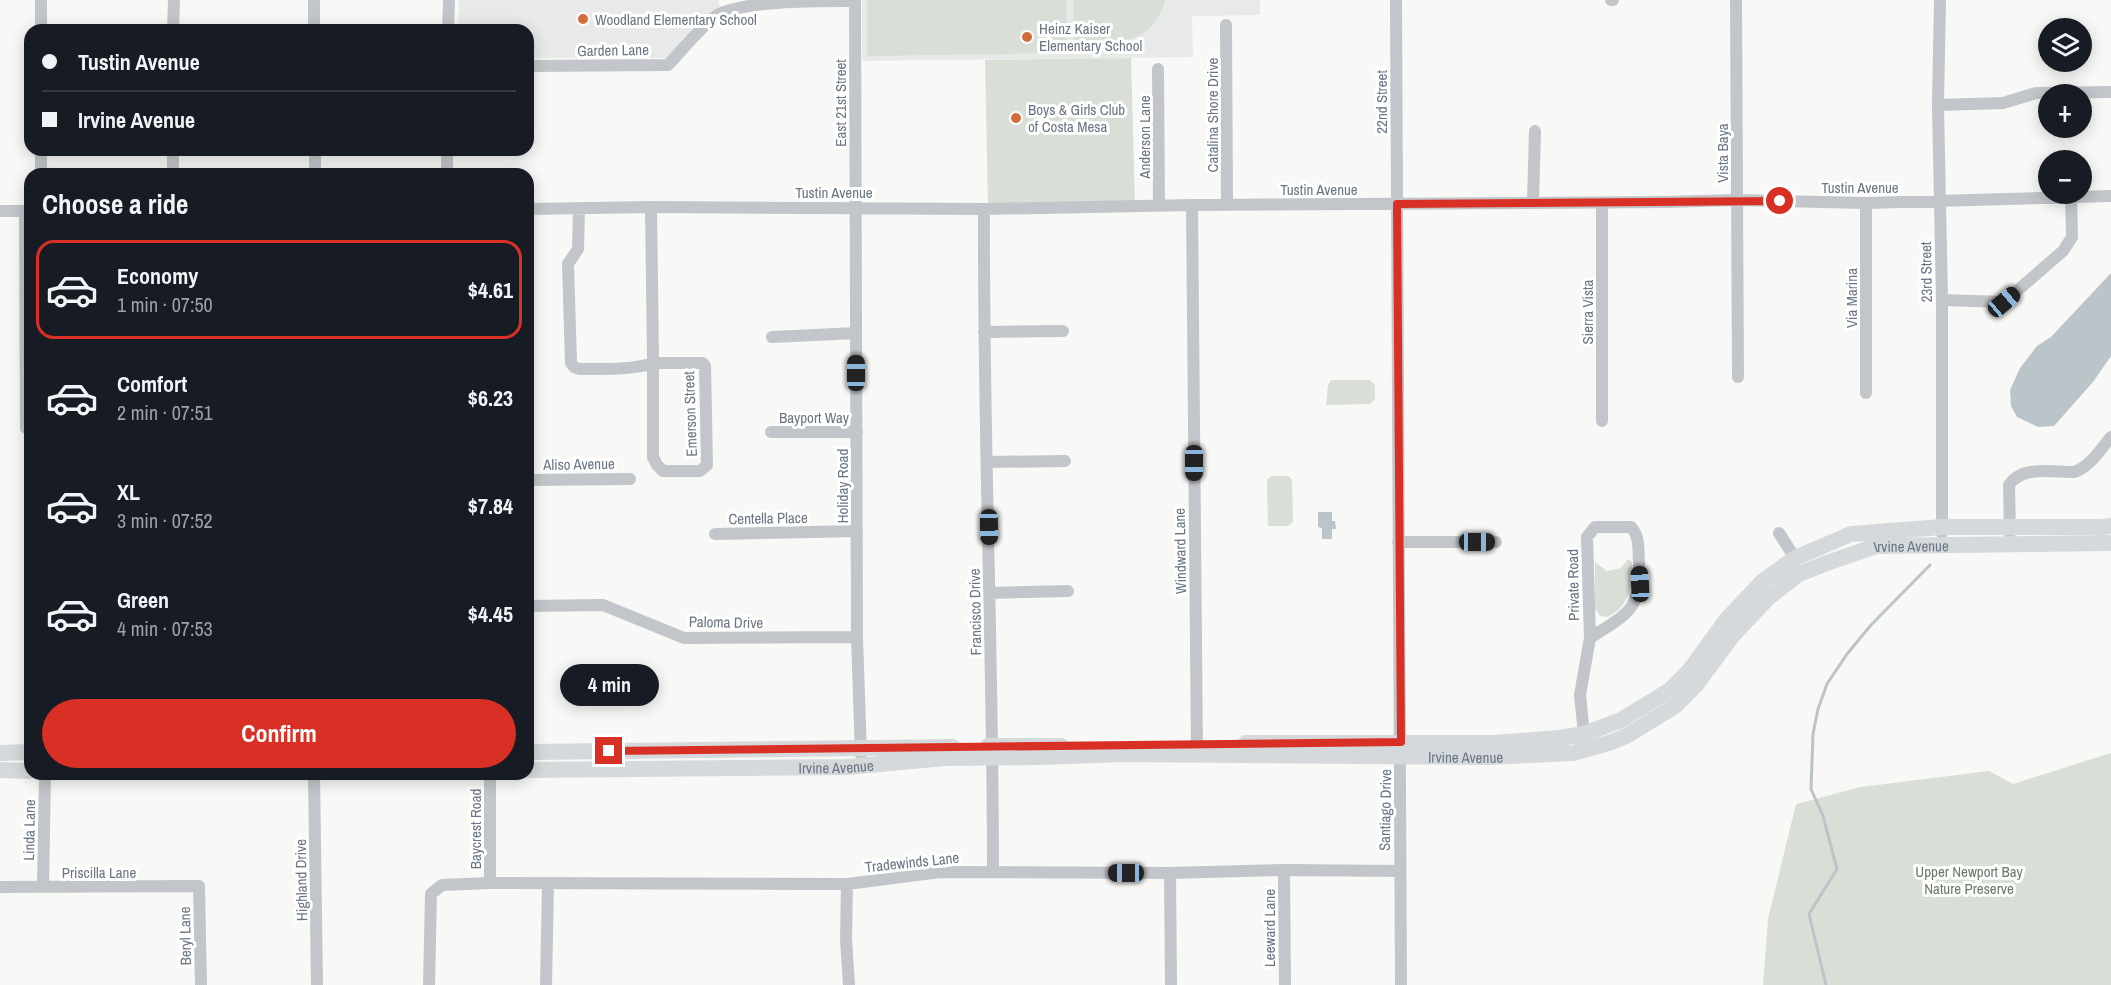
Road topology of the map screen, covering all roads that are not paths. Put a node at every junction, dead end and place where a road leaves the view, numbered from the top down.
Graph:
1 (41, 0) edge
2 (174, 0) edge
3 (314, 0) edge
4 (449, 0) edge
5 (1396, 0) edge
6 (1736, 0) edge
7 (1940, 0) edge
8 (855, 1) edge
9 (41, 24) edge
10 (173, 24) edge
11 (314, 24) edge
12 (448, 24) edge
13 (1226, 25) dead end
14 (534, 66) edge
15 (1158, 69) dead end
16 (2111, 93) edge
17 (1938, 105) junction
18 (1535, 131) dead end
19 (2092, 196) edge
20 (2111, 196) edge
21 (2038, 197) edge
22 (1737, 200) junction
23 (1940, 201) junction
24 (1533, 202) junction
25 (1602, 203) junction
26 (1866, 203) junction
27 (1397, 204) junction
28 (2071, 204) edge
29 (1159, 205) junction
30 (1192, 205) junction
31 (1227, 205) junction
32 (651, 207) junction
33 (855, 207) junction
34 (579, 208) junction
35 (984, 208) junction
36 (534, 209) edge
37 (0, 211) edge
38 (24, 211) edge
39 (1942, 300) junction
40 (1064, 331) dead end
41 (984, 332) junction
42 (856, 333) junction
43 (772, 337) dead end
44 (653, 361) junction
45 (1738, 377) dead end
46 (1866, 393) dead end
47 (1602, 421) dead end
48 (771, 432) dead end
49 (856, 432) junction
50 (2111, 437) edge
51 (1065, 461) dead end
52 (988, 462) junction
53 (630, 479) dead end
54 (534, 480) edge
55 (2111, 526) edge
56 (1942, 527) junction
57 (857, 531) junction
58 (1779, 533) dead end
59 (715, 534) dead end
60 (2010, 536) junction
61 (1398, 542) junction
62 (1496, 542) dead end
63 (2111, 543) edge
64 (1942, 544) junction
65 (1795, 558) junction
66 (1068, 591) dead end
67 (990, 593) junction
68 (534, 606) edge
69 (857, 637) junction
70 (1590, 638) junction
71 (1584, 734) junction
72 (861, 748) junction
73 (1197, 749) junction
74 (1401, 749) junction
75 (24, 752) edge
76 (534, 752) edge
77 (993, 752) junction
78 (0, 753) edge
79 (1514, 757) junction
80 (861, 766) junction
81 (0, 770) edge
82 (534, 770) edge
83 (24, 771) edge
84 (45, 780) edge
85 (314, 780) edge
86 (490, 780) edge
87 (1284, 870) junction
88 (1400, 871) junction
89 (993, 872) junction
90 (1170, 873) junction
91 (490, 883) junction
92 (847, 884) junction
93 (548, 885) junction
94 (199, 886) joint
95 (0, 887) edge
96 (43, 887) junction
97 (201, 985) edge
98 (317, 985) edge
99 (429, 985) edge
100 (546, 985) edge
101 (849, 985) edge
102 (1171, 985) edge
103 (1285, 985) edge
104 (1401, 985) edge

1 - 9 street
2 - 10 street
3 - 11 street
4 - 12 street
5 - 27 street, 22nd Street
6 - 22 street, Vista Baya
7 - 17 street, 23rd Street
8 - 14 street, Garden Lane
8 - 33 street, East 21st Street
13 - 31 street, Catalina Shore Drive
15 - 29 street, Anderson Lane
16 - 17 street
17 - 23 street, 23rd Street
18 - 24 street
19 - 20 street, Tustin Avenue
21 - 23 street, Tustin Avenue
22 - 25 street, Tustin Avenue
22 - 26 street, Tustin Avenue
22 - 45 street, Vista Baya
23 - 26 street, Tustin Avenue
23 - 39 street, 23rd Street
24 - 25 street, Tustin Avenue
24 - 27 street, Tustin Avenue
25 - 47 street, Sierra Vista
26 - 46 street, Via Marina
27 - 31 street, Tustin Avenue
27 - 61 street, Santiago Drive
28 - 39 street
29 - 30 street, Tustin Avenue
29 - 35 street, Tustin Avenue
30 - 31 street, Tustin Avenue
30 - 73 street, Windward Lane
32 - 33 street, Tustin Avenue
32 - 34 street, Tustin Avenue
32 - 44 street, Emerson Street
33 - 35 street, Tustin Avenue
33 - 42 street, Holiday Road
34 - 36 street, Tustin Avenue
34 - 44 street
35 - 41 street, Francisco Drive
37 - 38 street
39 - 56 street, 23rd Street
40 - 41 street
41 - 52 street, Francisco Drive
42 - 43 street
42 - 49 street, Holiday Road
44 - 44 street, Emerson Street
48 - 49 street, Bayport Way
49 - 57 street, Holiday Road
50 - 60 street
51 - 52 street
52 - 67 street, Francisco Drive
53 - 54 street, Aliso Avenue
55 - 60 main road, Irvine Avenue
56 - 60 main road, Irvine Avenue
56 - 64 street, 23rd Street
56 - 65 main road, Irvine Avenue
57 - 59 street, Centella Place
57 - 69 street, Holiday Road
58 - 65 street
60 - 63 main road, Irvine Avenue
60 - 64 main road, Irvine Avenue
61 - 62 street
61 - 74 street, Santiago Drive
64 - 79 main road, Irvine Avenue
65 - 71 main road, Irvine Avenue
66 - 67 street
67 - 77 street, Francisco Drive
68 - 69 street, Paloma Drive
69 - 72 street, Holiday Road
70 - 70 street, Private Road
70 - 71 street, Private Road
71 - 74 main road, Irvine Avenue
71 - 79 main road
72 - 76 main road, Irvine Avenue
72 - 77 main road, Irvine Avenue
72 - 80 street, Holiday Road
73 - 74 main road, Irvine Avenue
73 - 77 main road, Irvine Avenue
74 - 79 main road, Irvine Avenue
74 - 88 street, Santiago Drive
75 - 78 main road
77 - 80 main road, Irvine Avenue
77 - 89 street, Francisco Drive
80 - 82 main road, Irvine Avenue
81 - 83 main road
84 - 96 street, Linda Lane
85 - 98 street, Highland Drive
86 - 91 street, Baycrest Road
87 - 88 street, Tradewinds Lane
87 - 90 street, Tradewinds Lane
87 - 103 street, Leeward Lane
88 - 104 street, Santiago Drive
89 - 90 street, Tradewinds Lane
89 - 92 street, Tradewinds Lane
90 - 102 street
91 - 93 street, Tradewinds Lane
91 - 99 street, Tradewinds Lane
92 - 93 street, Tradewinds Lane
92 - 101 street
93 - 100 street
94 - 96 street, Priscilla Lane
94 - 97 street, Beryl Lane
95 - 96 street, Priscilla Lane

